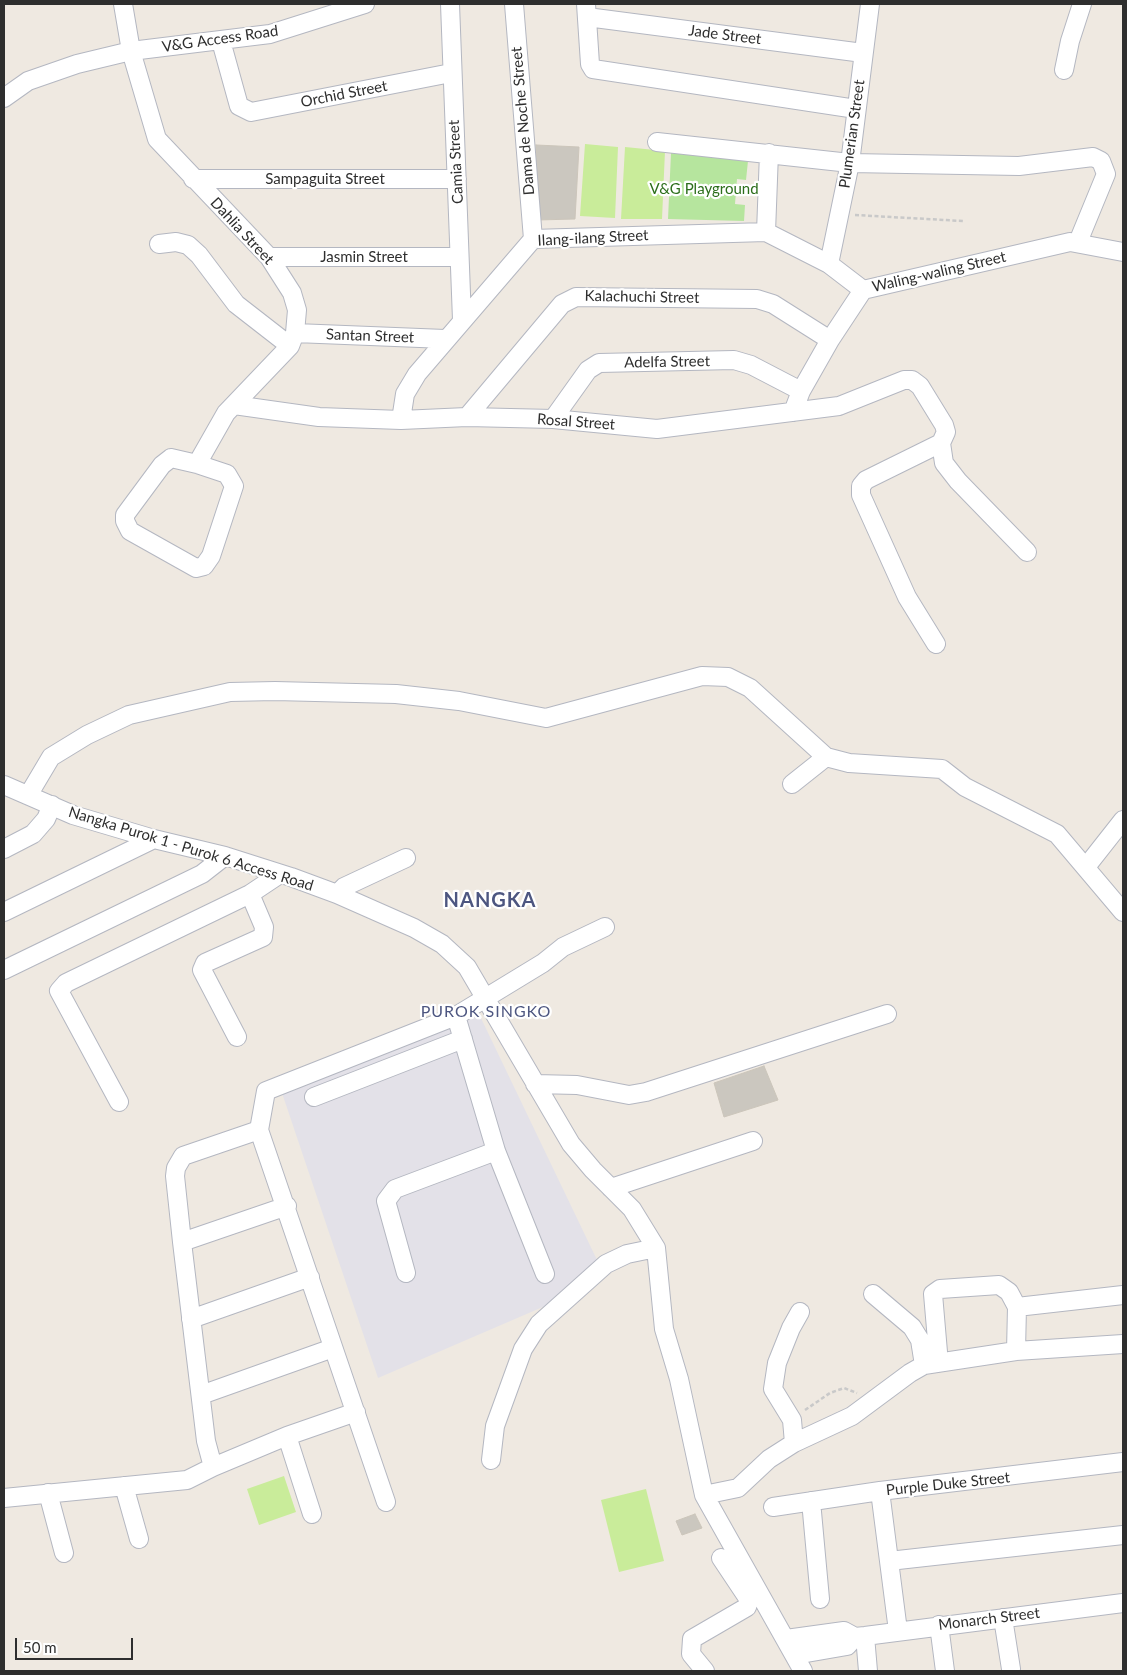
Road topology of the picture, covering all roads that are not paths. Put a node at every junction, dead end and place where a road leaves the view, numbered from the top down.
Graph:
1 (123, 4) edge
2 (365, 4) edge
3 (450, 4) edge
4 (514, 4) edge
5 (870, 4) edge
6 (1082, 4) edge
7 (586, 10) edge
8 (220, 41) junction
9 (131, 51) junction
10 (863, 53) junction
11 (1064, 70) dead end
12 (451, 73) junction
13 (4, 98) edge
14 (856, 109) junction
15 (657, 142) dead end
16 (769, 153) junction
17 (850, 163) junction
18 (193, 179) junction
19 (457, 179) junction
20 (766, 232) junction
21 (533, 239) junction
22 (1078, 242) junction
23 (160, 244) dead end
24 (1123, 252) edge
25 (270, 257) junction
26 (459, 257) junction
27 (828, 264) junction
28 (863, 290) junction
29 (462, 320) junction
30 (445, 339) junction
31 (292, 340) junction
32 (830, 340) junction
33 (801, 391) junction
34 (234, 405) junction
35 (793, 412) junction
36 (467, 417) junction
37 (554, 419) junction
38 (401, 420) junction
39 (941, 443) junction
40 (197, 464) junction
41 (1028, 552) dead end
42 (936, 644) dead end
43 (826, 757) junction
44 (792, 784) dead end
45 (4, 785) edge
46 (29, 794) junction
47 (52, 804) junction
48 (1123, 820) edge
49 (154, 839) junction
50 (4, 850) edge
51 (225, 856) junction
52 (406, 858) dead end
53 (1086, 867) junction
54 (280, 874) junction
55 (250, 894) junction
56 (337, 894) junction
57 (4, 912) edge
58 (1123, 912) edge
59 (605, 926) dead end
60 (4, 970) edge
61 (485, 997) junction
62 (886, 1014) dead end
63 (456, 1016) junction
64 (237, 1037) dead end
65 (463, 1039) junction
66 (535, 1084) junction
67 (314, 1097) dead end
68 (120, 1102) dead end
69 (259, 1130) junction
70 (753, 1141) dead end
71 (496, 1152) junction
72 (611, 1188) junction
73 (287, 1206) junction
74 (182, 1242) junction
75 (656, 1248) junction
76 (406, 1273) dead end
77 (545, 1274) dead end
78 (310, 1278) junction
79 (873, 1294) dead end
80 (1123, 1295) edge
81 (1017, 1307) junction
82 (800, 1312) dead end
83 (191, 1319) junction
84 (1123, 1344) edge
85 (333, 1348) junction
86 (1016, 1351) junction
87 (931, 1364) junction
88 (201, 1395) junction
89 (356, 1412) junction
90 (287, 1436) junction
91 (794, 1444) junction
92 (491, 1460) dead end
93 (1123, 1462) edge
94 (213, 1467) junction
95 (124, 1486) junction
96 (880, 1491) junction
97 (48, 1493) junction
98 (704, 1495) junction
99 (4, 1498) edge
100 (811, 1501) junction
101 (386, 1502) dead end
102 (773, 1507) dead end
103 (312, 1514) dead end
104 (1123, 1535) edge
105 (139, 1539) dead end
106 (64, 1553) dead end
107 (721, 1558) dead end
108 (889, 1561) junction
109 (820, 1599) dead end
110 (1123, 1603) edge
111 (1003, 1618) junction
112 (939, 1625) junction
113 (898, 1631) junction
114 (860, 1637) junction
115 (786, 1640) junction
116 (801, 1667) edge
117 (1011, 1669) dead end
118 (705, 1671) edge
119 (868, 1671) edge
120 (945, 1671) edge

1 - 9 street, Dahlia Street
2 - 8 street, V&G Access Road
3 - 12 street, Camia Street
4 - 21 street, Dama de Noche Street
5 - 10 street, Plumerian Street
6 - 11 street
7 - 10 street, Jade Street
7 - 14 street
8 - 9 street, V&G Access Road
8 - 12 street, Orchid Street
9 - 13 street, V&G Access Road
9 - 18 street, Dahlia Street
10 - 14 street, Plumerian Street
12 - 19 street, Camia Street
14 - 17 street, Plumerian Street
15 - 16 street
16 - 17 street
16 - 20 street
17 - 22 street
17 - 27 street, Plumerian Street
18 - 19 street, Sampaguita Street
18 - 25 street, Dahlia Street
19 - 26 street, Camia Street
20 - 21 street, Ilang-ilang Street
20 - 27 street, Ilang-ilang Street
21 - 29 street, Ilang-ilang Street
22 - 24 street, Waling-waling Street
22 - 28 street, Waling-waling Street
23 - 31 street
25 - 26 street, Jasmin Street
25 - 31 street, Dahlia Street
26 - 29 street, Camia Street
27 - 28 street, Ilang-ilang Street
28 - 32 street, Waling-waling Street
29 - 30 street, Ilang-ilang Street
30 - 31 street, Santan Street
30 - 38 street, Ilang-ilang Street
31 - 34 street
32 - 33 street, Waling-waling Street
32 - 36 street, Kalachuchi Street
33 - 35 street, Waling-waling Street
33 - 37 street, Adelfa Street
34 - 38 street, Rosal Street
34 - 40 street
35 - 37 street, Rosal Street
35 - 39 street, Rosal Street
36 - 37 street, Rosal Street
36 - 38 street, Rosal Street
39 - 41 street
39 - 42 street
40 - 40 street
43 - 44 street
43 - 46 street
43 - 53 street
45 - 46 street, Nangka Purok 1 - Purok 6 Access Road
46 - 47 street, Nangka Purok 1 - Purok 6 Access Road
47 - 49 street, Nangka Purok 1 - Purok 6 Access Road
47 - 50 street
48 - 53 street
49 - 51 street, Nangka Purok 1 - Purok 6 Access Road
49 - 57 street
51 - 54 street, Nangka Purok 1 - Purok 6 Access Road
51 - 60 street
52 - 56 street
53 - 58 street
54 - 55 street
54 - 56 street, Nangka Purok 1 - Purok 6 Access Road
55 - 64 street
55 - 68 street
56 - 61 street, Nangka Purok 1 - Purok 6 Access Road
59 - 61 street
61 - 63 street
61 - 66 street, Nangka Purok 1 - Purok 6 Access Road
62 - 66 street
63 - 65 street
63 - 69 street
65 - 67 street
65 - 71 street
66 - 72 street, Nangka Purok 1 - Purok 6 Access Road
69 - 73 street
69 - 74 street
70 - 72 street
71 - 76 street
71 - 77 street
72 - 75 street, Nangka Purok 1 - Purok 6 Access Road
73 - 74 street
73 - 78 street
74 - 83 street
75 - 92 street
75 - 98 street, Nangka Purok 1 - Purok 6 Access Road
78 - 83 street
78 - 85 street
79 - 87 street
80 - 81 street
81 - 86 street
81 - 87 street
82 - 91 street
83 - 88 street
84 - 86 street
85 - 88 street
85 - 89 street
86 - 87 street
87 - 91 street
88 - 94 street
89 - 90 street
89 - 101 street
90 - 94 street
90 - 103 street
91 - 98 street
93 - 96 street, Purple Duke Street
94 - 95 street
95 - 97 street
95 - 105 street
96 - 100 street, Purple Duke Street
96 - 108 street
97 - 99 street
97 - 106 street
98 - 115 street, Nangka Purok 1 - Purok 6 Access Road
100 - 102 street, Purple Duke Street
100 - 109 street
104 - 108 street
107 - 118 street
108 - 113 street
110 - 111 street, Monarch Street
111 - 112 street, Monarch Street
111 - 117 street
112 - 113 street, Monarch Street
112 - 120 street
113 - 114 street, Monarch Street
114 - 115 street, Monarch Street
114 - 116 street, Monarch Street
114 - 119 street
115 - 116 street, Nangka Purok 1 - Purok 6 Access Road

